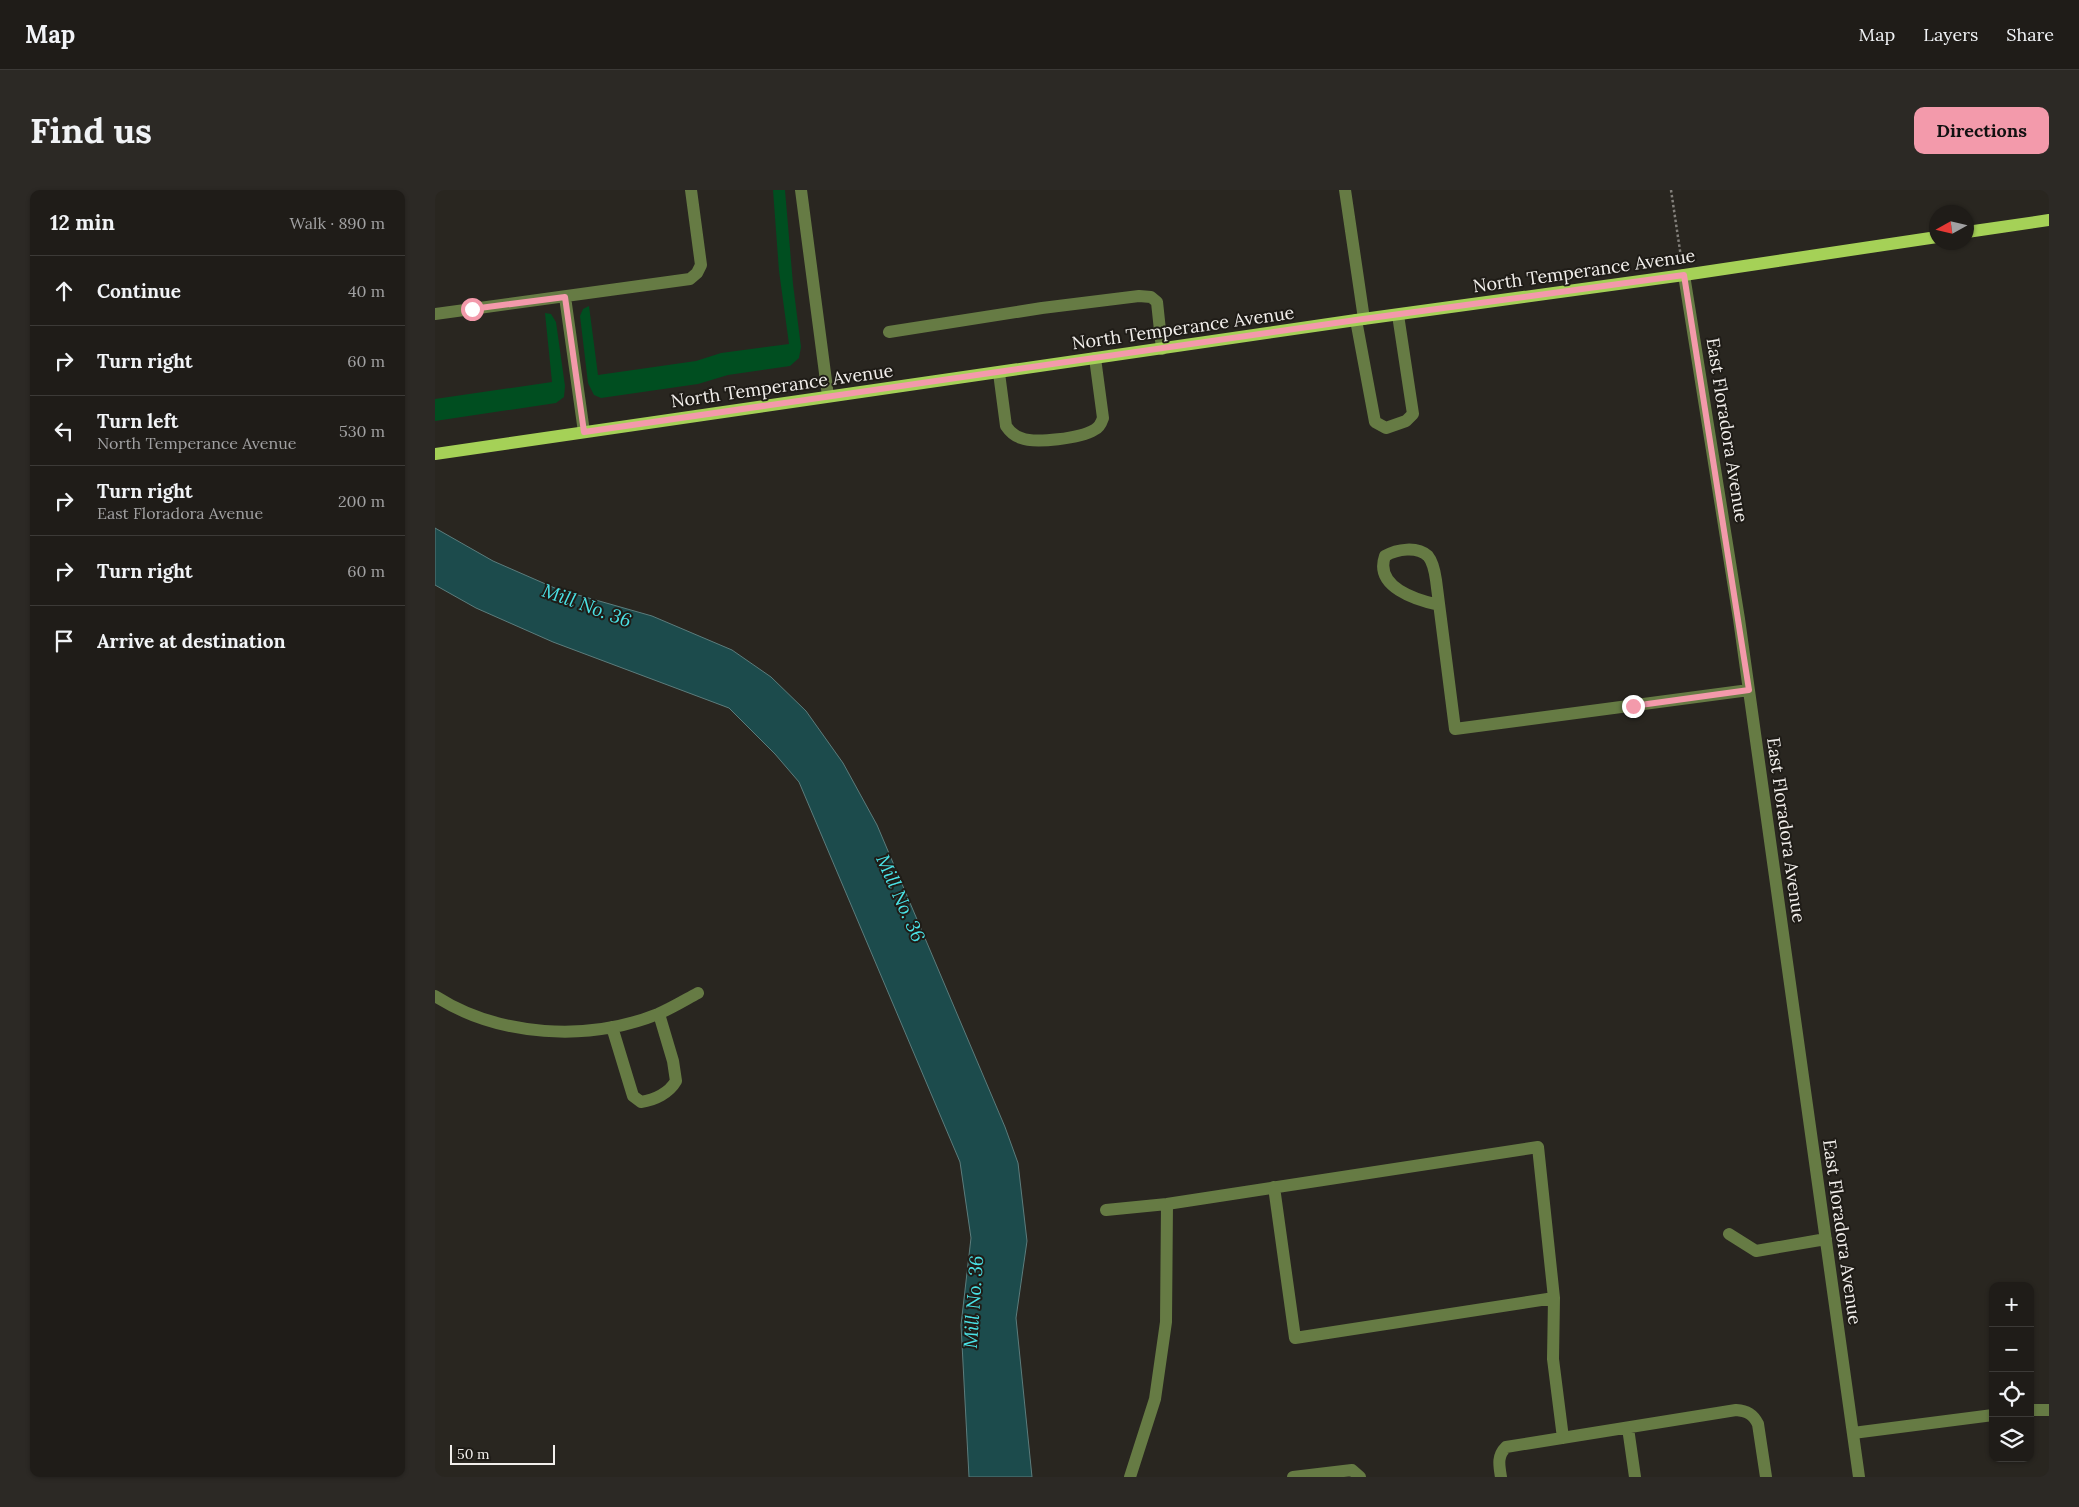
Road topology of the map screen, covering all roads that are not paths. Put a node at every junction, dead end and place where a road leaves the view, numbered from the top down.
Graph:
1 (691, 190) edge
2 (801, 190) edge
3 (1345, 190) edge
4 (2049, 220) edge
5 (1974, 231) edge
6 (1929, 238) edge
7 (1684, 275) junction
8 (565, 297) junction
9 (435, 314) edge
10 (1399, 315) junction
11 (1360, 320) junction
12 (889, 332) dead end
13 (1162, 349) junction
14 (1095, 358) junction
15 (999, 373) junction
16 (828, 396) junction
17 (584, 432) junction
18 (435, 454) edge
19 (1439, 605) junction
20 (1749, 690) junction
21 (699, 992) dead end
22 (435, 996) edge
23 (659, 1014) junction
24 (612, 1027) junction
25 (1274, 1187) junction
26 (1167, 1204) junction
27 (1106, 1210) dead end
28 (1729, 1234) dead end
29 (1826, 1239) junction
30 (1554, 1298) junction
31 (2034, 1410) edge
32 (2049, 1410) edge
33 (1989, 1416) edge
34 (1628, 1428) junction
35 (1853, 1434) junction
36 (1563, 1438) junction
37 (1130, 1477) edge
38 (1293, 1477) edge
39 (1361, 1477) edge
40 (1501, 1477) edge
41 (1635, 1477) edge
42 (1766, 1477) edge
43 (1859, 1477) edge

1 - 8 street
2 - 16 street
3 - 11 street
4 - 5 main road
6 - 7 main road, North Temperance Avenue
7 - 10 main road, North Temperance Avenue
7 - 20 street, East Floradora Avenue
8 - 9 street
8 - 17 street
10 - 11 main road, North Temperance Avenue
10 - 11 street
11 - 13 main road, North Temperance Avenue
12 - 13 street
13 - 14 main road, North Temperance Avenue
14 - 15 main road, North Temperance Avenue
14 - 15 street
15 - 16 main road, North Temperance Avenue
16 - 17 main road, North Temperance Avenue
17 - 18 main road, North Temperance Avenue
19 - 19 street
19 - 20 street
20 - 29 street, East Floradora Avenue
21 - 23 street
22 - 24 street
23 - 24 street
23 - 24 street
25 - 26 street
25 - 30 street
25 - 30 street
26 - 27 street
26 - 37 street
28 - 29 street
29 - 35 street, East Floradora Avenue
30 - 36 street
31 - 32 street
33 - 35 street
34 - 36 street
34 - 41 street
34 - 42 street
35 - 43 street, East Floradora Avenue
36 - 40 street
38 - 39 street

